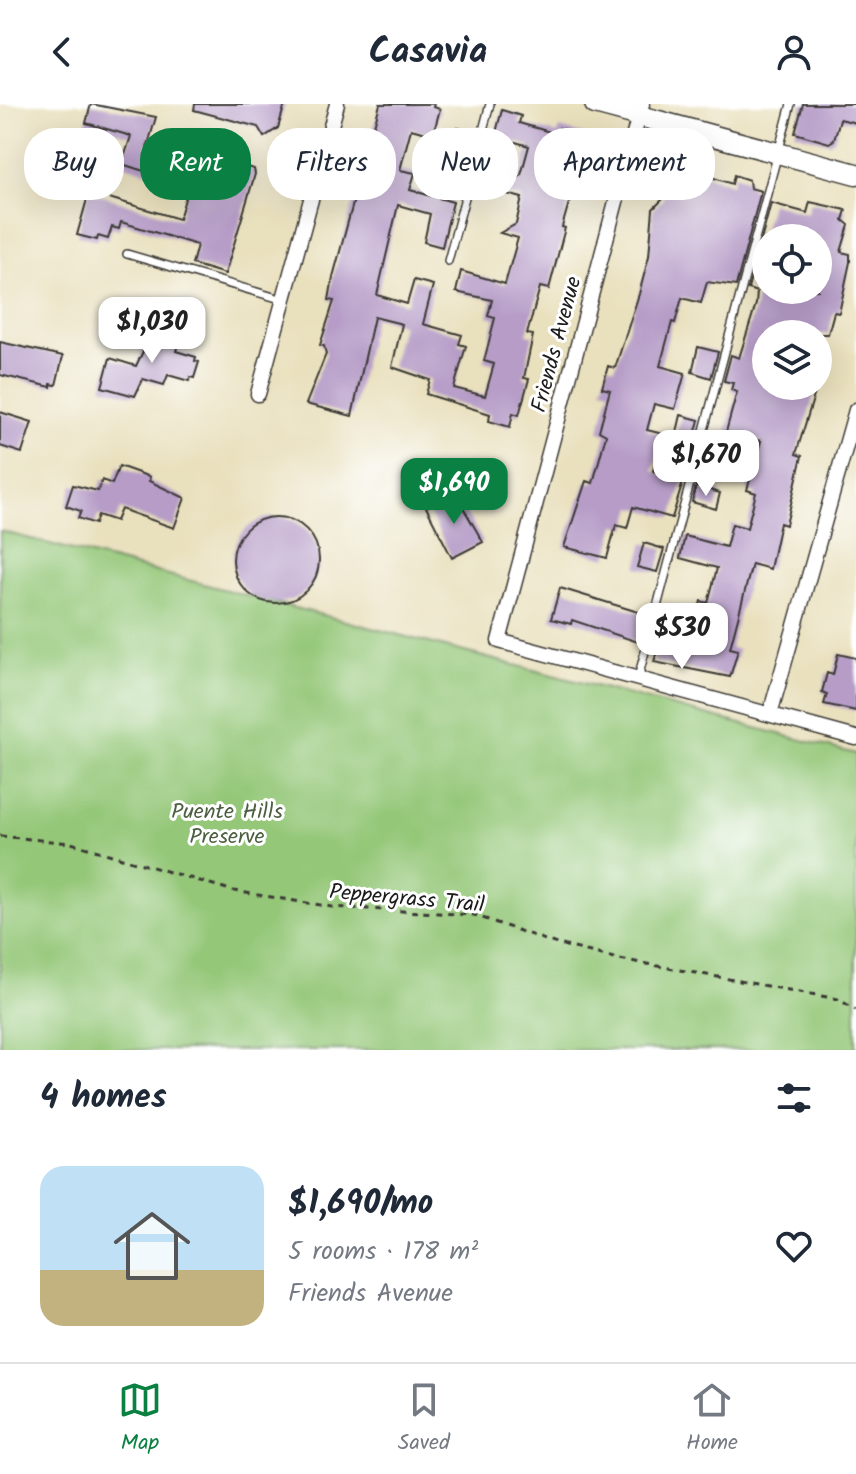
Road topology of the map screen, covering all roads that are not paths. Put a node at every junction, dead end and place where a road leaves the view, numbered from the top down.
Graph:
1 (337, 104) edge
2 (490, 104) edge
3 (595, 104) edge
4 (791, 104) edge
5 (640, 110) edge
6 (778, 153) junction
7 (856, 174) edge
8 (127, 254) dead end
9 (448, 261) dead end
10 (284, 300) junction
11 (258, 394) dead end
12 (856, 410) edge
13 (638, 679) junction
14 (770, 714) junction
15 (856, 738) edge

1 - 10 street
2 - 9 lane
3 - 5 street
4 - 6 lane
5 - 6 street
5 - 13 street, Friends Avenue
6 - 7 street
6 - 13 lane
8 - 10 lane
10 - 11 street
12 - 14 street
13 - 14 street
14 - 15 street

